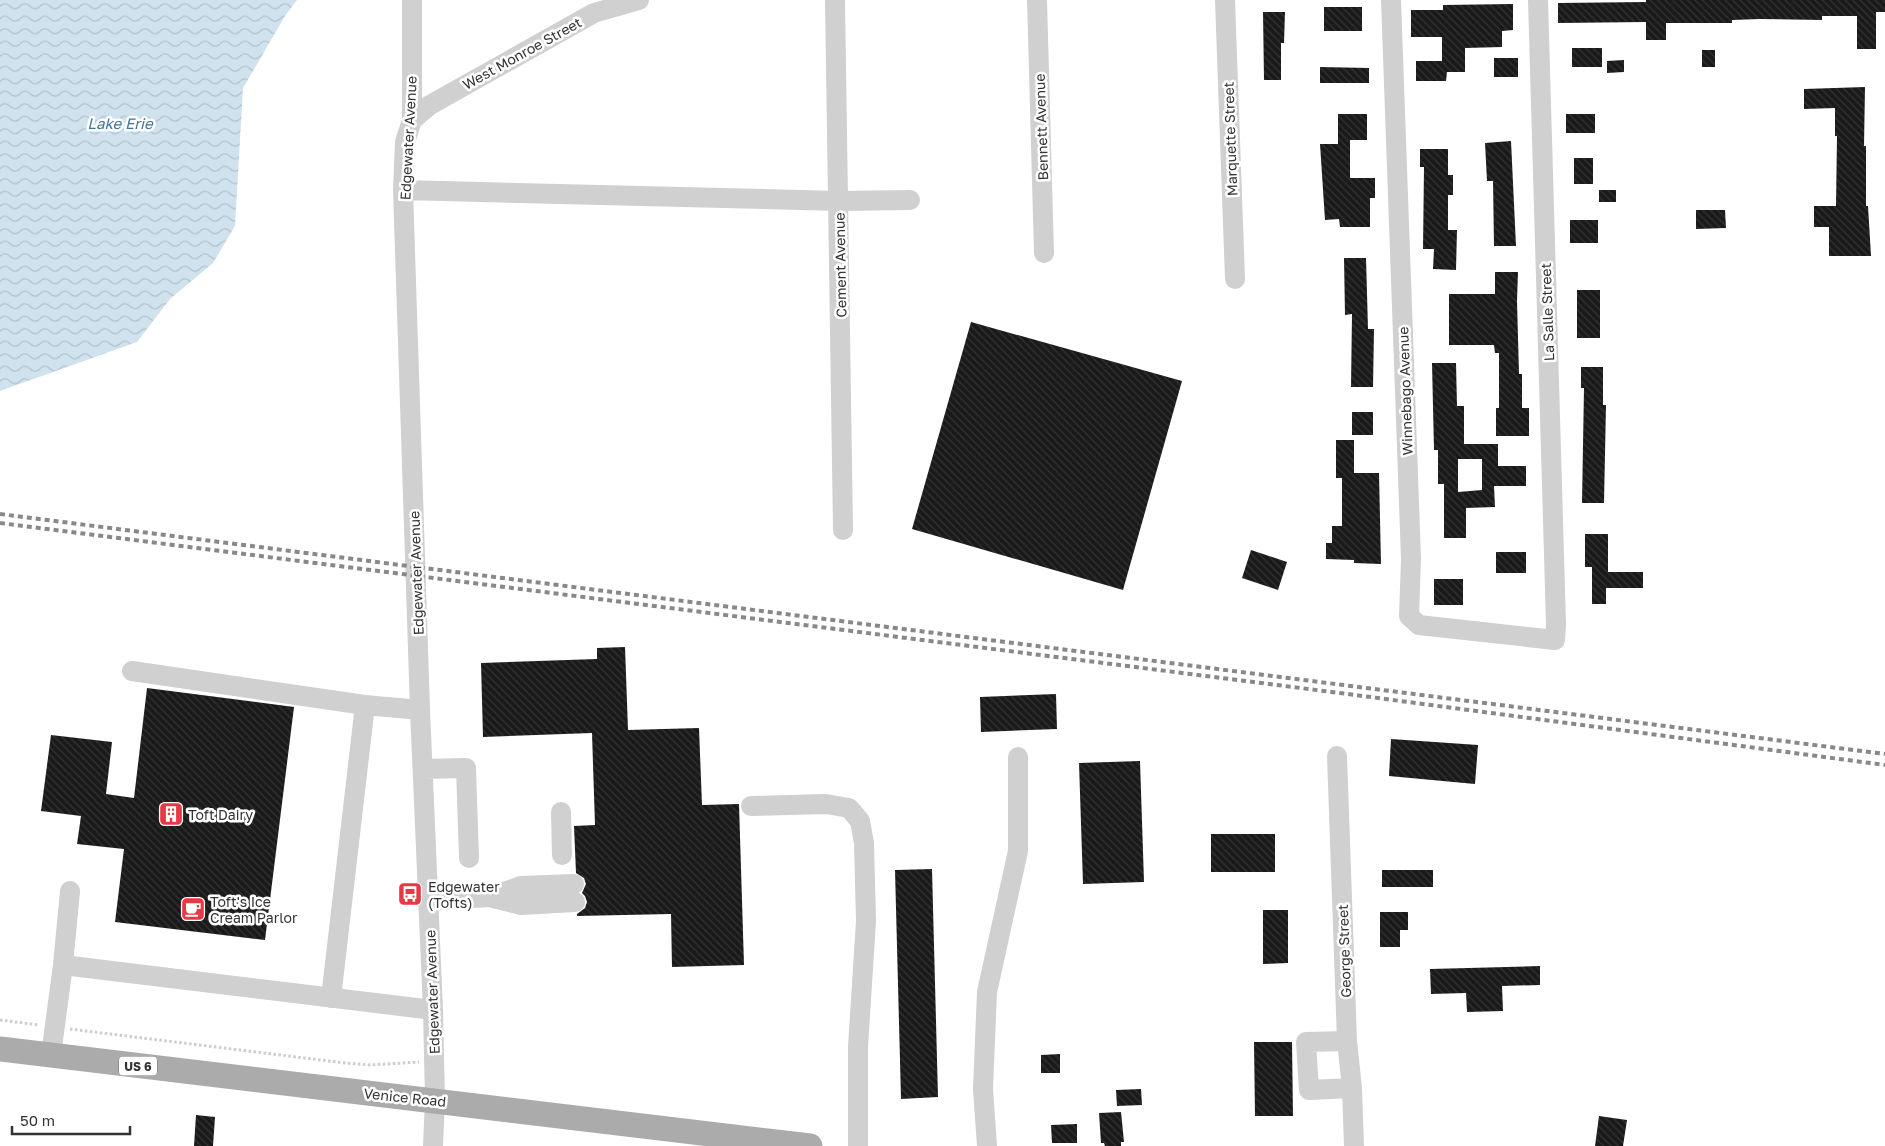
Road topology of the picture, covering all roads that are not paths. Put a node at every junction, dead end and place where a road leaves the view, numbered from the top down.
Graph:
1 (412, 0) edge
2 (639, 0) edge
3 (835, 0) edge
4 (1037, 0) edge
5 (1225, 0) edge
6 (1391, 0) edge
7 (1538, 0) edge
8 (412, 120) junction
9 (403, 190) junction
10 (910, 200) dead end
11 (839, 201) junction
12 (1044, 253) dead end
13 (1235, 279) dead end
14 (843, 530) dead end
15 (1556, 624) joint
16 (132, 671) dead end
17 (365, 705) junction
18 (420, 710) junction
19 (1337, 756) dead end
20 (1018, 757) dead end
21 (423, 769) junction
22 (751, 806) dead end
23 (561, 812) dead end
24 (562, 855) dead end
25 (469, 858) dead end
26 (70, 891) dead end
27 (574, 893) dead end
28 (429, 901) junction
29 (63, 965) junction
30 (331, 998) junction
31 (433, 1010) junction
32 (1347, 1041) junction
33 (0, 1049) edge
34 (51, 1055) junction
35 (1352, 1088) junction
36 (435, 1100) junction
37 (678, 1137) edge
38 (763, 1143) edge
39 (432, 1146) edge
40 (810, 1146) edge
41 (858, 1146) edge
42 (987, 1146) edge
43 (1354, 1146) edge

1 - 8 street, Edgewater Avenue
2 - 8 street, West Monroe Street
3 - 11 street, Cement Avenue
4 - 12 street, Bennett Avenue
5 - 13 street, Marquette Street
6 - 15 street, Winnebago Avenue
7 - 15 street, La Salle Street
8 - 9 street, Edgewater Avenue
9 - 11 street
9 - 18 street, Edgewater Avenue
10 - 11 street
11 - 14 street, Cement Avenue
16 - 17 street
17 - 18 street
17 - 30 street
18 - 21 street, Edgewater Avenue
19 - 32 street, George Street
20 - 42 street
21 - 25 street
21 - 28 street, Edgewater Avenue
22 - 41 street
23 - 24 street
26 - 29 street
27 - 28 street
28 - 31 street, Edgewater Avenue
29 - 30 street
29 - 34 street
30 - 31 street
31 - 36 street, Edgewater Avenue
32 - 35 street, George Street
32 - 35 street
33 - 34 main road, Venice Road / US 6
34 - 36 main road, Venice Road / US 6
35 - 43 street, George Street
36 - 37 main road, Venice Road / US 6
36 - 39 street, Edgewater Avenue
37 - 38 main road, Venice Road / US 6
38 - 40 main road, Venice Road / US 6

